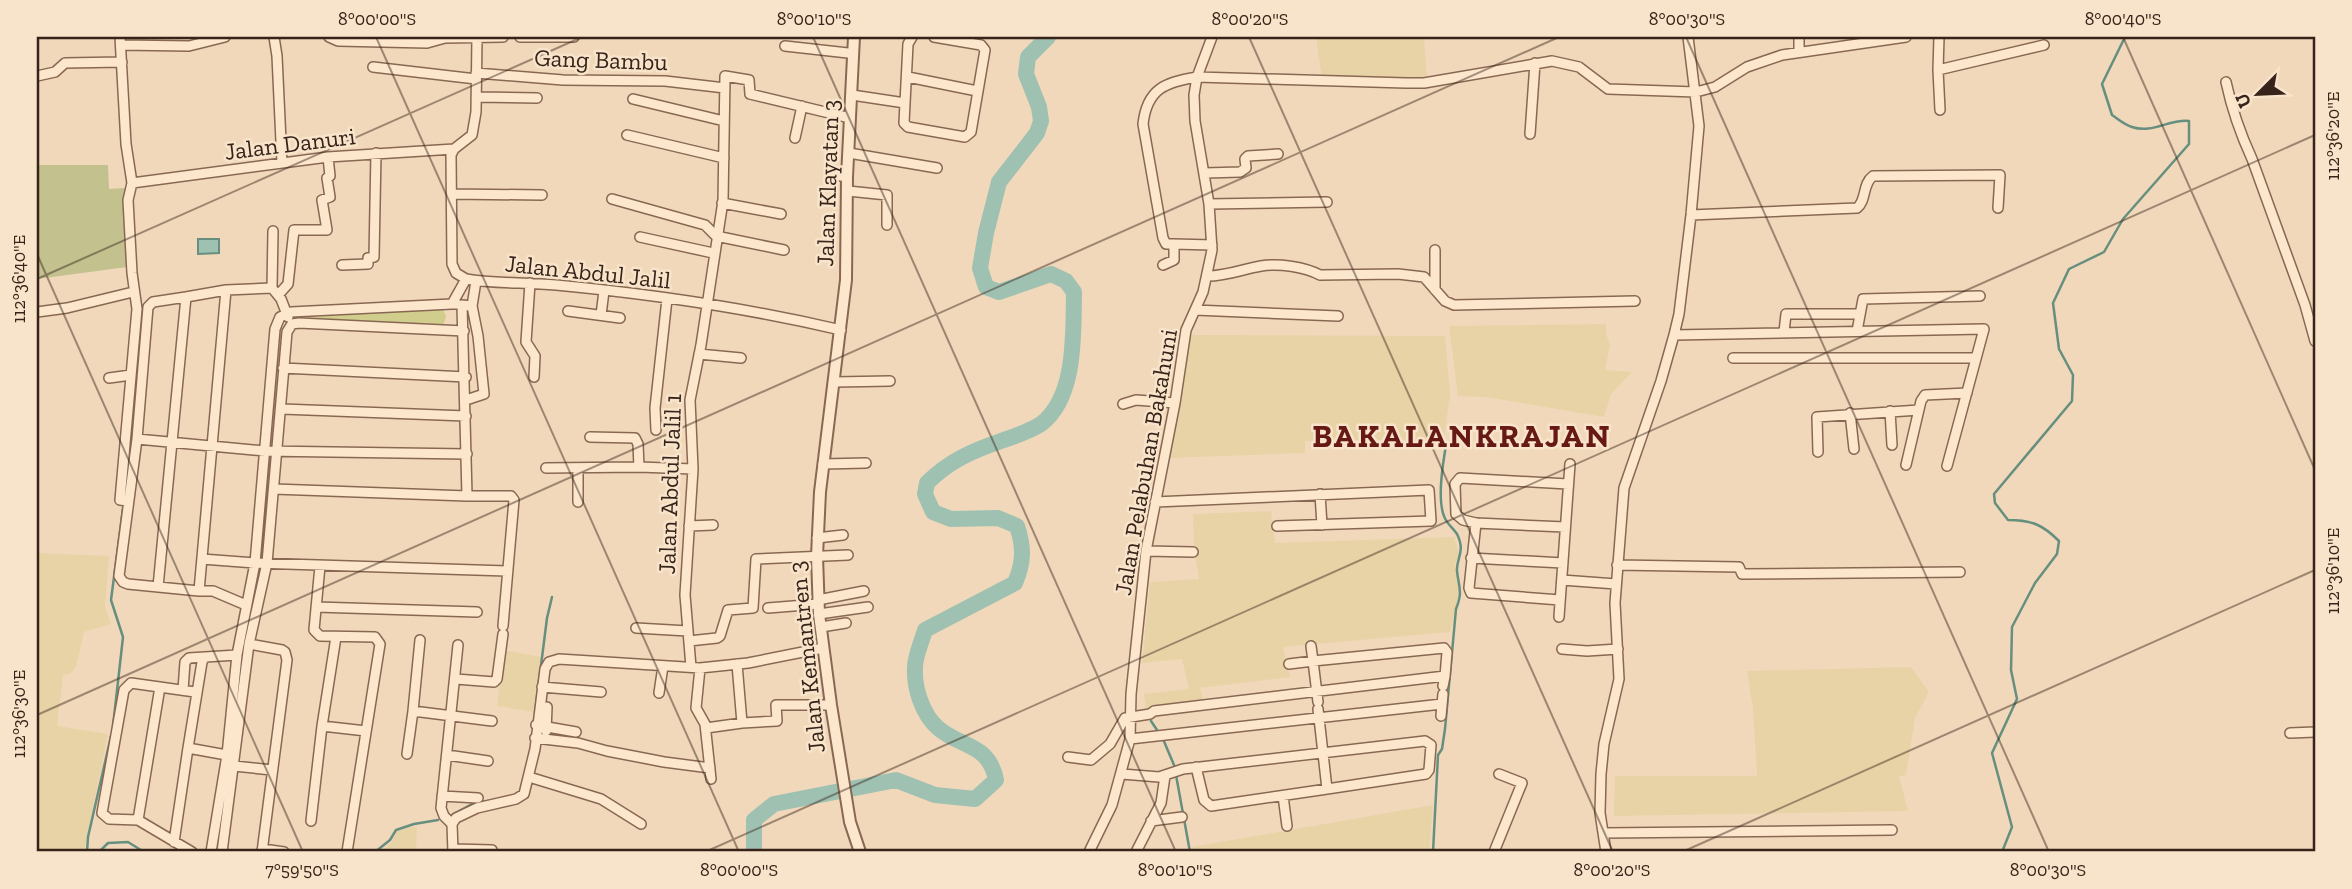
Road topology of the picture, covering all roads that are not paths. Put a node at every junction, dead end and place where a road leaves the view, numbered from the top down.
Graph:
1 (225, 37) edge
2 (274, 37) edge
3 (329, 37) edge
4 (477, 37) edge
5 (503, 37) edge
6 (520, 37) edge
7 (558, 37) edge
8 (574, 37) edge
9 (854, 37) edge
10 (912, 37) edge
11 (934, 37) edge
12 (1212, 37) edge
13 (1688, 37) edge
14 (1799, 37) edge
15 (1906, 37) edge
16 (1938, 37) edge
17 (121, 41) edge
18 (2044, 45) dead end
19 (785, 46) dead end
20 (1799, 52) junction
21 (848, 53) dead end
22 (122, 62) junction
23 (1535, 63) junction
24 (373, 67) dead end
25 (1938, 70) junction
26 (37, 76) edge
27 (476, 76) junction
28 (908, 77) junction
29 (1197, 77) junction
30 (2226, 82) dead end
31 (725, 88) junction
32 (977, 90) junction
33 (1696, 92) junction
34 (852, 95) junction
35 (476, 97) junction
36 (537, 98) dead end
37 (633, 99) dead end
38 (905, 103) junction
39 (802, 106) junction
40 (1940, 110) dead end
41 (850, 118) junction
42 (724, 121) junction
43 (1530, 134) dead end
44 (627, 135) dead end
45 (795, 138) dead end
46 (454, 149) junction
47 (376, 153) junction
48 (849, 153) junction
49 (1278, 154) dead end
50 (328, 157) junction
51 (724, 158) junction
52 (282, 163) junction
53 (937, 169) dead end
54 (1205, 173) junction
55 (835, 175) dead end
56 (848, 177) junction
57 (132, 183) junction
58 (848, 191) junction
59 (452, 194) junction
60 (542, 195) dead end
61 (611, 199) dead end
62 (1327, 202) dead end
63 (722, 203) junction
64 (1209, 204) junction
65 (1998, 208) dead end
66 (781, 214) dead end
67 (1691, 215) junction
68 (887, 225) dead end
69 (273, 232) dead end
70 (716, 236) junction
71 (640, 237) dead end
72 (1174, 244) junction
73 (1212, 245) junction
74 (784, 250) dead end
75 (1435, 250) dead end
76 (713, 253) junction
77 (342, 265) dead end
78 (1163, 265) dead end
79 (1208, 276) junction
80 (471, 280) junction
81 (530, 283) junction
82 (226, 290) junction
83 (604, 290) junction
84 (1435, 290) junction
85 (275, 291) junction
86 (133, 292) junction
87 (1980, 296) dead end
88 (186, 297) junction
89 (667, 299) junction
90 (1636, 301) dead end
91 (707, 303) junction
92 (2315, 304) edge
93 (462, 305) junction
94 (2305, 305) junction
95 (1195, 310) junction
96 (568, 311) dead end
97 (37, 312) edge
98 (286, 314) junction
99 (1860, 314) junction
100 (601, 315) junction
101 (1338, 316) dead end
102 (620, 318) dead end
103 (292, 324) junction
104 (841, 330) junction
105 (464, 331) junction
106 (1857, 331) junction
107 (1784, 332) junction
108 (1674, 335) junction
109 (2315, 341) edge
110 (699, 354) junction
111 (740, 358) dead end
112 (1734, 358) dead end
113 (1975, 358) junction
114 (283, 368) junction
115 (131, 375) junction
116 (534, 376) dead end
117 (466, 377) junction
118 (109, 378) dead end
119 (890, 381) dead end
120 (835, 383) junction
121 (1967, 393) junction
122 (466, 400) junction
123 (1175, 403) junction
124 (1123, 404) dead end
125 (282, 409) junction
126 (1919, 410) junction
127 (1891, 411) junction
128 (1850, 413) junction
129 (467, 416) junction
130 (656, 430) dead end
131 (590, 437) dead end
132 (136, 439) junction
133 (172, 442) junction
134 (1892, 445) dead end
135 (212, 447) junction
136 (1854, 449) dead end
137 (278, 450) junction
138 (265, 451) junction
139 (1818, 452) dead end
140 (467, 454) junction
141 (866, 463) dead end
142 (823, 464) junction
143 (1570, 464) dead end
144 (1906, 465) dead end
145 (1947, 466) dead end
146 (639, 467) junction
147 (546, 468) dead end
148 (578, 468) junction
149 (693, 469) junction
150 (1568, 484) junction
151 (274, 489) junction
152 (1320, 494) junction
153 (467, 496) junction
154 (126, 501) junction
155 (578, 502) dead end
156 (1156, 502) junction
157 (260, 521) junction
158 (271, 522) junction
159 (1476, 523) junction
160 (713, 525) dead end
161 (1322, 525) junction
162 (689, 526) junction
163 (1277, 526) dead end
164 (1565, 527) junction
165 (843, 535) dead end
166 (817, 538) junction
167 (1146, 551) junction
168 (1193, 552) dead end
169 (848, 555) dead end
170 (817, 556) junction
171 (1471, 558) junction
172 (202, 559) junction
173 (255, 563) junction
174 (1563, 563) junction
175 (267, 564) junction
176 (1617, 565) junction
177 (320, 566) junction
178 (507, 571) junction
179 (1960, 572) dead end
180 (1562, 580) junction
181 (1615, 583) junction
182 (158, 587) junction
183 (199, 591) junction
184 (864, 591) dead end
185 (1560, 600) junction
186 (246, 605) junction
187 (819, 606) junction
188 (316, 607) junction
189 (867, 607) dead end
190 (768, 608) dead end
191 (477, 612) dead end
192 (1559, 617) dead end
193 (846, 622) dead end
194 (821, 627) junction
195 (636, 628) dead end
196 (688, 636) junction
197 (248, 637) junction
198 (336, 637) junction
199 (420, 640) dead end
200 (458, 645) dead end
201 (1311, 646) dead end
202 (823, 648) junction
203 (1562, 649) dead end
204 (1618, 649) junction
205 (237, 655) junction
206 (205, 657) junction
207 (1313, 661) junction
208 (737, 664) junction
209 (1289, 664) dead end
210 (663, 666) junction
211 (696, 668) junction
212 (1444, 676) junction
213 (456, 679) junction
214 (160, 687) junction
215 (542, 687) junction
216 (183, 690) junction
217 (1316, 691) junction
218 (195, 692) junction
219 (601, 692) dead end
220 (659, 693) dead end
221 (831, 705) junction
222 (1442, 705) junction
223 (548, 707) dead end
224 (1318, 710) junction
225 (413, 712) junction
226 (451, 716) junction
227 (1441, 716) dead end
228 (1131, 717) junction
229 (492, 721) dead end
230 (742, 723) junction
231 (322, 726) junction
232 (706, 728) junction
233 (366, 731) junction
234 (541, 732) junction
235 (576, 732) dead end
236 (2315, 732) edge
237 (2291, 733) dead end
238 (1130, 740) junction
239 (188, 748) junction
240 (1322, 752) junction
241 (407, 754) dead end
242 (447, 755) junction
243 (1068, 757) dead end
244 (232, 759) junction
245 (488, 761) dead end
246 (1196, 767) junction
247 (710, 768) junction
248 (272, 770) junction
249 (1122, 774) junction
250 (1499, 774) dead end
251 (1165, 776) junction
252 (529, 778) junction
253 (711, 779) dead end
254 (1327, 789) junction
255 (442, 796) junction
256 (1283, 796) junction
257 (478, 798) dead end
258 (1182, 817) dead end
259 (138, 820) junction
260 (312, 821) dead end
261 (1152, 821) junction
262 (452, 824) junction
263 (641, 824) dead end
264 (1287, 827) dead end
265 (1892, 831) dead end
266 (1604, 833) junction
267 (174, 842) junction
268 (492, 850) dead end
269 (262, 851) edge
270 (453, 851) edge
271 (192, 852) edge
272 (211, 852) edge
273 (222, 852) edge
274 (284, 852) edge
275 (347, 852) edge
276 (860, 852) edge
277 (1089, 852) edge
278 (1136, 852) edge
279 (1494, 852) edge
280 (1606, 852) edge

1 - 17 street
2 - 52 street
3 - 4 street
4 - 5 street
4 - 27 street
6 - 7 street
7 - 8 street
9 - 34 street, Jalan Klayatan 3
10 - 28 street
11 - 32 street
12 - 29 street, Jalan Pelabuhan Bakahuni
13 - 33 street
14 - 20 street
15 - 20 street
16 - 25 street
17 - 22 street
18 - 25 street
19 - 21 street
20 - 33 street
22 - 26 street
22 - 57 street
23 - 29 street
23 - 33 street
23 - 43 street
24 - 27 street, Gang Bambu
25 - 40 street
27 - 31 street, Gang Bambu
27 - 35 street
28 - 32 street
28 - 38 street
29 - 54 street, Jalan Pelabuhan Bakahuni
29 - 72 street
30 - 94 street
31 - 39 street
31 - 42 street, Jalan Abdul Jalil 1
32 - 38 street
33 - 67 street
34 - 38 street
34 - 41 street, Jalan Klayatan 3
35 - 36 street
35 - 46 street
37 - 42 street
39 - 41 street
39 - 45 street
41 - 48 street, Jalan Klayatan 3
42 - 51 street, Jalan Abdul Jalil 1
44 - 51 street
46 - 47 street, Jalan Danuri
46 - 59 street
47 - 50 street, Jalan Danuri
47 - 77 street
48 - 53 street
48 - 56 street, Jalan Klayatan 3
49 - 54 street
50 - 52 street, Jalan Danuri
50 - 85 street
51 - 63 street, Jalan Abdul Jalil 1
52 - 57 street, Jalan Danuri
54 - 64 street, Jalan Pelabuhan Bakahuni
55 - 56 street
56 - 58 street, Jalan Klayatan 3
57 - 86 street
58 - 68 street
58 - 104 street, Jalan Klayatan 3
59 - 60 street
59 - 80 street
61 - 70 street
62 - 64 street
63 - 66 street
63 - 70 street, Jalan Abdul Jalil 1
64 - 73 street, Jalan Pelabuhan Bakahuni
65 - 67 street
67 - 108 street
69 - 85 street
70 - 74 street
70 - 76 street, Jalan Abdul Jalil 1
71 - 76 street
72 - 73 street
72 - 78 street
73 - 79 street, Jalan Pelabuhan Bakahuni
75 - 84 street
76 - 91 street, Jalan Abdul Jalil 1
79 - 84 street
79 - 95 street, Jalan Pelabuhan Bakahuni
80 - 81 street, Jalan Abdul Jalil
80 - 93 street
80 - 93 street
81 - 83 street, Jalan Abdul Jalil
81 - 116 street
82 - 85 street
82 - 88 street
82 - 135 street
83 - 89 street, Jalan Abdul Jalil
83 - 100 street
84 - 90 street
85 - 98 street
86 - 97 street
86 - 115 street
87 - 99 street
88 - 132 street
88 - 133 street
89 - 91 street, Jalan Abdul Jalil
89 - 130 street
91 - 104 street, Jalan Abdul Jalil
91 - 110 street, Jalan Abdul Jalil 1
92 - 94 street
93 - 98 street
93 - 105 street
93 - 122 street
94 - 109 street
95 - 101 street
95 - 123 street, Jalan Pelabuhan Bakahuni
96 - 100 street
98 - 103 street
98 - 138 street
99 - 106 street
99 - 107 street
100 - 102 street
103 - 105 street
103 - 114 street
104 - 120 street, Jalan Kemantren 3
105 - 117 street
106 - 107 street
106 - 113 street
107 - 108 street
108 - 176 street
110 - 111 street
110 - 149 street, Jalan Abdul Jalil 1
112 - 113 street
113 - 121 street
114 - 117 street
114 - 125 street
115 - 118 street
115 - 154 street
117 - 122 street
119 - 120 street
120 - 142 street, Jalan Kemantren 3
121 - 126 street
121 - 145 street
122 - 129 street
123 - 124 street
123 - 156 street, Jalan Pelabuhan Bakahuni
125 - 129 street
125 - 137 street
126 - 127 street
126 - 144 street
127 - 128 street
127 - 134 street
128 - 136 street
128 - 139 street
129 - 140 street
131 - 146 street
132 - 133 street
132 - 154 street
133 - 135 street
133 - 182 street
135 - 138 street
135 - 172 street
137 - 138 street
137 - 140 street
137 - 151 street
138 - 157 street
140 - 153 street
141 - 142 street
142 - 166 street, Jalan Kemantren 3
143 - 150 street
146 - 148 street
146 - 149 street
147 - 148 street
148 - 155 street
149 - 162 street, Jalan Abdul Jalil 1
150 - 159 street
150 - 164 street
151 - 153 street
151 - 158 street
152 - 156 street
152 - 161 street
152 - 161 street
153 - 178 street
154 - 182 street
156 - 167 street, Jalan Pelabuhan Bakahuni
157 - 158 street
157 - 173 street
158 - 175 street
159 - 164 street
159 - 171 street
160 - 162 street
161 - 163 street
162 - 196 street, Jalan Abdul Jalil 1
164 - 174 street
165 - 166 street
166 - 170 street, Jalan Kemantren 3
167 - 168 street
167 - 228 street, Jalan Pelabuhan Bakahuni
169 - 170 street
170 - 187 street, Jalan Kemantren 3
170 - 196 street
171 - 174 street
171 - 185 street
172 - 173 street
172 - 183 street
173 - 175 street
173 - 186 street
174 - 180 street
175 - 177 street
175 - 197 street
176 - 179 street
176 - 181 street
177 - 178 street
177 - 188 street
178 - 213 street
180 - 181 street
180 - 185 street
181 - 204 street
182 - 183 street
183 - 186 street
184 - 187 street
185 - 192 street
186 - 197 street
187 - 189 street
187 - 190 street
187 - 194 street, Jalan Kemantren 3
188 - 191 street
188 - 198 street
193 - 194 street
194 - 202 street, Jalan Kemantren 3
195 - 196 street
196 - 211 street, Jalan Abdul Jalil 1
197 - 205 street
197 - 244 street
197 - 248 street
198 - 231 street
198 - 233 street
199 - 225 street
200 - 213 street
201 - 207 street
202 - 208 street
202 - 221 street, Jalan Kemantren 3
203 - 204 street
204 - 266 street
205 - 206 street
205 - 244 street
206 - 216 street
206 - 218 street
207 - 209 street
207 - 212 street
207 - 217 street
208 - 211 street
208 - 230 street
210 - 211 street
210 - 215 street
210 - 220 street
211 - 232 street, Jalan Abdul Jalil 1
212 - 217 street
212 - 222 street
213 - 226 street
214 - 216 street
214 - 259 street
214 - 259 street
215 - 219 street
215 - 234 street
216 - 218 street
217 - 224 street
217 - 228 street
218 - 239 street
221 - 230 street
221 - 276 street, Jalan Kemantren 3
222 - 224 street
222 - 227 street
223 - 234 street
224 - 238 street
224 - 240 street
225 - 226 street
225 - 241 street
226 - 229 street
226 - 242 street
228 - 238 street, Jalan Pelabuhan Bakahuni
228 - 243 street
230 - 232 street
231 - 233 street
231 - 260 street
232 - 247 street, Jalan Abdul Jalil 1
233 - 275 street
234 - 235 street
234 - 247 street
234 - 252 street
236 - 237 street
238 - 249 street, Jalan Pelabuhan Bakahuni
239 - 244 street
239 - 267 street
240 - 246 street
240 - 254 street
240 - 254 street
242 - 245 street
242 - 255 street
244 - 248 street
244 - 272 street
244 - 273 street
246 - 251 street
246 - 256 street
247 - 253 street, Jalan Abdul Jalil 1
248 - 269 street
249 - 251 street
249 - 277 street, Jalan Pelabuhan Bakahuni
250 - 279 street
251 - 261 street
252 - 262 street
252 - 263 street
254 - 256 street
255 - 257 street
255 - 262 street
256 - 264 street
258 - 261 street
259 - 267 street
261 - 278 street
262 - 270 street
265 - 266 street
266 - 280 street
267 - 271 street
268 - 270 street
269 - 274 street

